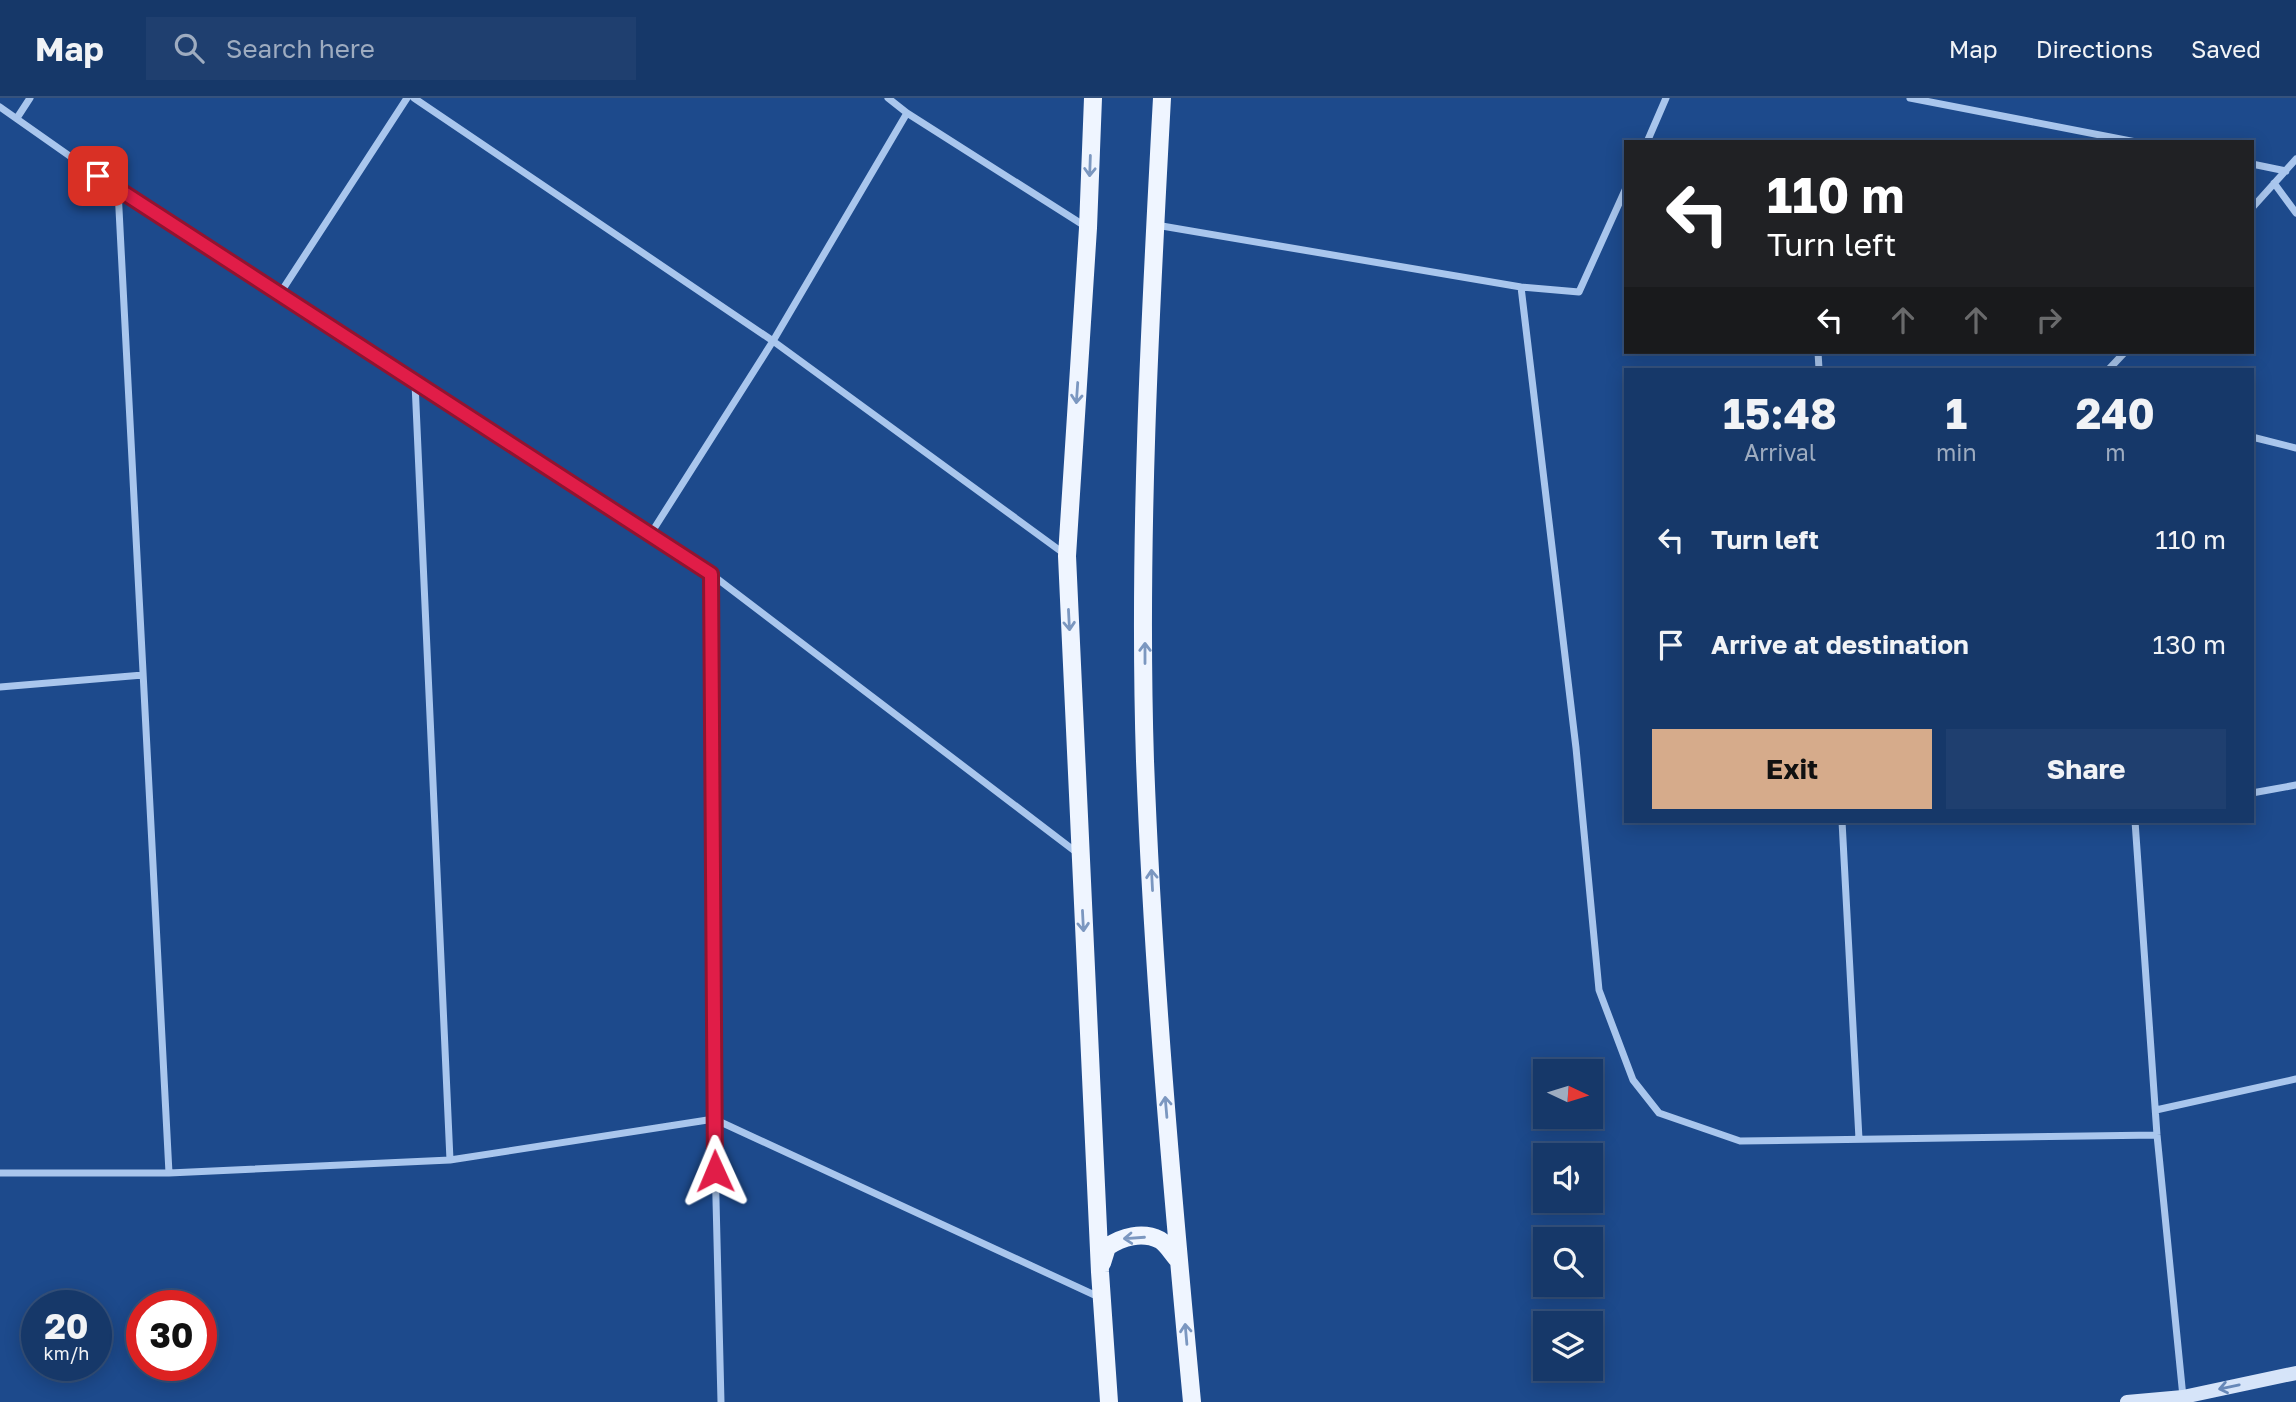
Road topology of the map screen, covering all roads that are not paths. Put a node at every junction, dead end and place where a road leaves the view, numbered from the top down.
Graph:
1 (30, 98) edge
2 (407, 98) edge
3 (414, 98) edge
4 (888, 98) edge
5 (1093, 98) edge
6 (1162, 98) edge
7 (1666, 98) edge
8 (1910, 98) edge
9 (0, 107) edge
10 (907, 113) junction
11 (17, 118) junction
12 (1648, 140) edge
13 (2126, 140) edge
14 (2296, 159) edge
15 (2254, 164) edge
16 (2286, 171) junction
17 (2274, 183) junction
18 (118, 190) junction
19 (1624, 192) edge
20 (2254, 206) edge
21 (1616, 210) junction
22 (1624, 212) edge
23 (2296, 213) edge
24 (1155, 225) junction
25 (1088, 228) junction
26 (1521, 287) junction
27 (279, 295) junction
28 (773, 341) junction
29 (2123, 354) edge
30 (2110, 368) edge
31 (415, 383) junction
32 (2254, 438) edge
33 (2296, 448) edge
34 (650, 534) junction
35 (1066, 556) junction
36 (711, 574) junction
37 (143, 675) junction
38 (0, 687) edge
39 (2296, 785) edge
40 (2254, 793) edge
41 (1842, 823) edge
42 (2135, 823) edge
43 (1080, 856) junction
44 (2296, 1079) edge
45 (2156, 1110) junction
46 (714, 1119) junction
47 (2157, 1135) junction
48 (1858, 1139) junction
49 (450, 1160) junction
50 (0, 1173) edge
51 (169, 1173) junction
52 (1179, 1261) junction
53 (1100, 1272) junction
54 (1102, 1298) junction
55 (2296, 1373) edge
56 (2183, 1396) junction
57 (1106, 1397) edge
58 (720, 1402) edge
59 (1192, 1402) edge
60 (2127, 1402) edge

1 - 11 street
2 - 27 street
3 - 28 street
4 - 10 street
5 -> 25 main road
6 - 24 main road
7 - 12 street
8 - 13 street
9 - 11 street
10 - 25 street
10 - 28 street
11 - 18 street
14 - 16 street
15 - 16 street
16 - 17 street
17 - 20 street
17 - 23 street
18 - 27 street
18 - 37 street
19 - 21 street
21 - 22 street
21 - 26 street
24 - 26 street
52 -> 24 main road
25 -> 35 main road
26 - 48 street
27 - 31 street
28 - 34 street
28 - 35 street
29 - 30 street
31 - 34 street
31 - 49 street
32 - 33 street
34 - 36 street
35 -> 43 main road
36 - 43 street
36 - 46 street
37 - 38 street
37 - 51 street
39 - 40 street
41 - 48 street
42 - 45 street
43 -> 53 main road
44 - 45 street
45 - 47 street
46 - 49 street
46 - 54 street
46 - 58 street
47 - 48 street
47 - 56 street
49 - 51 street
50 - 51 street
52 -> 53 main road
59 -> 52 main road
53 - 54 main road
54 - 57 main road
55 -> 56 main road
56 - 60 main road

